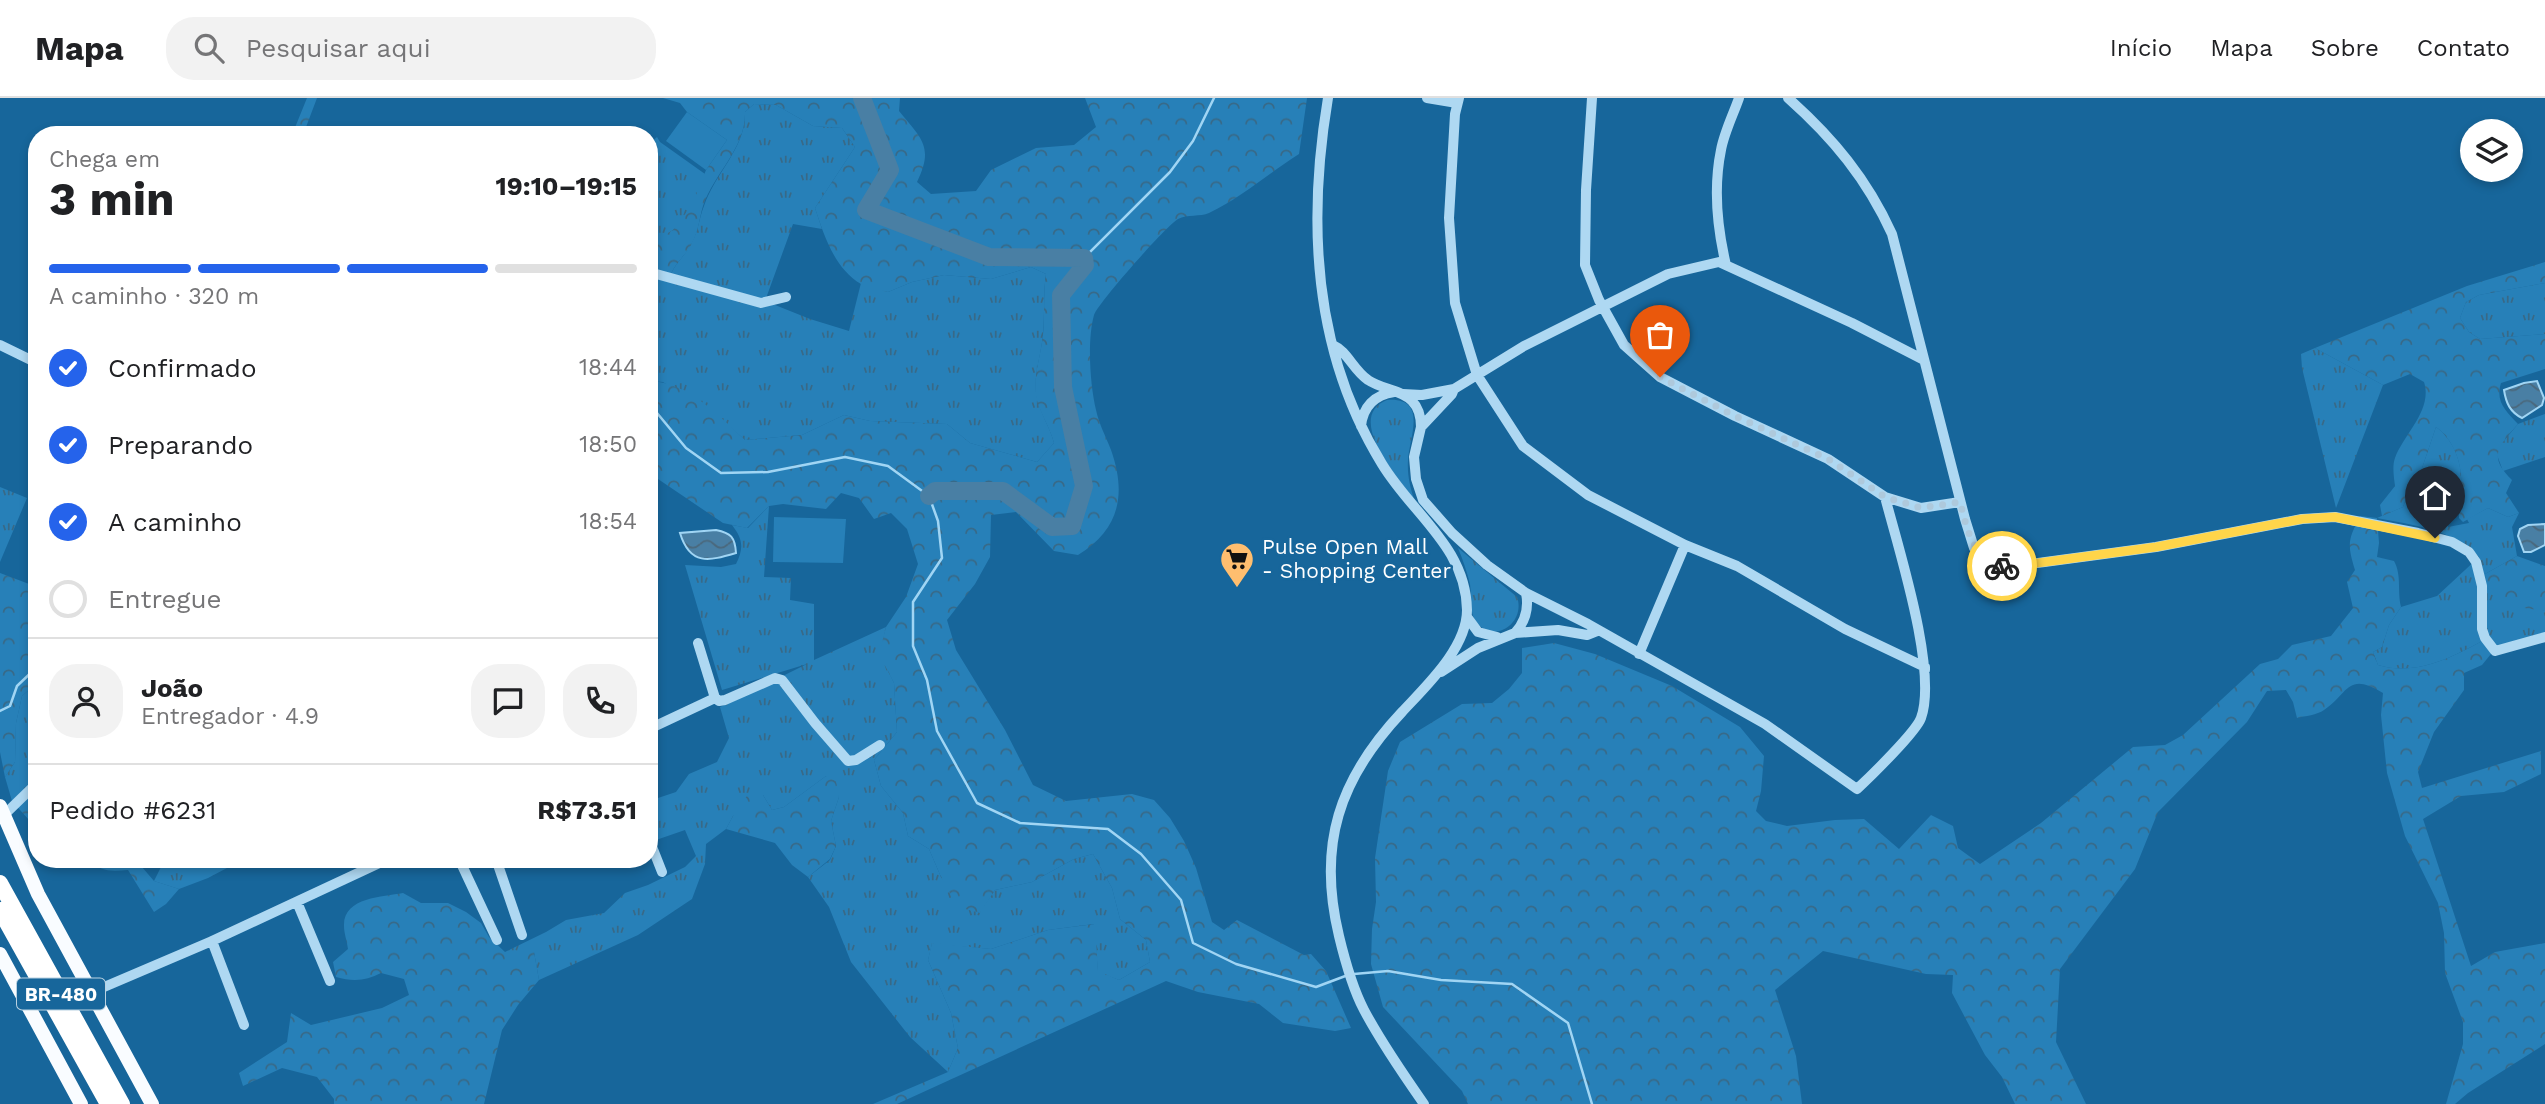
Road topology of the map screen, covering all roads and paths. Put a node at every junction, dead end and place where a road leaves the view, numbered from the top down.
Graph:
1 (1328, 98) edge
2 (1427, 98) edge
3 (1591, 98) edge
4 (1739, 98) edge
5 (1788, 98) edge
6 (1458, 101) edge
7 (1726, 265) junction
8 (658, 274) edge
9 (786, 297) dead end
10 (1602, 307) junction
11 (0, 345) edge
12 (1333, 345) junction
13 (28, 358) edge
14 (1924, 360) junction
15 (1476, 375) junction
16 (1454, 389) junction
17 (1398, 393) junction
18 (1361, 426) junction
19 (1422, 427) junction
20 (1885, 497) junction
21 (1960, 502) junction
22 (1685, 545) junction
23 (1526, 593) junction
24 (1467, 617) junction
25 (1597, 631) junction
26 (1516, 633) junction
27 (1502, 637) junction
28 (2545, 637) edge
29 (698, 643) dead end
30 (1639, 654) junction
31 (1925, 667) junction
32 (1438, 673) junction
33 (715, 698) junction
34 (658, 725) edge
35 (880, 745) dead end
36 (28, 789) edge
37 (2, 807) edge
38 (658, 862) edge
39 (369, 868) edge
40 (464, 868) edge
41 (499, 868) edge
42 (662, 872) dead end
43 (0, 883) edge
44 (298, 902) junction
45 (0, 909) edge
46 (522, 935) dead end
47 (497, 940) dead end
48 (212, 941) junction
49 (0, 954) edge
50 (330, 981) dead end
51 (90, 993) junction
52 (244, 1025) dead end
53 (80, 1104) edge
54 (108, 1104) edge
55 (122, 1104) edge
56 (152, 1104) edge
57 (1424, 1104) edge

1 - 12 street
2 - 6 street
3 - 10 street
4 - 7 street
5 - 14 street
6 - 15 street
7 - 10 street
7 - 14 street
8 - 9 street
10 - 15 street
10 - 20 street
11 - 13 street
12 - 17 street
12 - 18 street
14 - 21 street
15 - 16 street
15 - 22 street
16 - 17 street
16 - 19 street
17 - 18 street
17 - 19 street
18 - 24 street
19 - 23 street
20 - 21 street
20 - 31 street
21 - 28 street
22 - 30 street
22 - 31 street
23 - 25 street
23 - 26 street
24 - 27 street
24 - 32 street
25 - 26 street
25 - 30 street
26 - 27 street
27 - 32 street
29 - 33 street
30 - 31 street
32 - 57 street
33 - 34 street
33 - 35 street
36 - 37 street
37 - 51 main road
38 - 42 street
39 - 44 street
40 - 47 street
41 - 46 street
43 - 55 highway, BR-480
44 - 48 street
44 - 50 street
45 - 54 highway, BR-480
48 - 51 street
48 - 52 street
49 - 53 main road
51 - 56 main road

